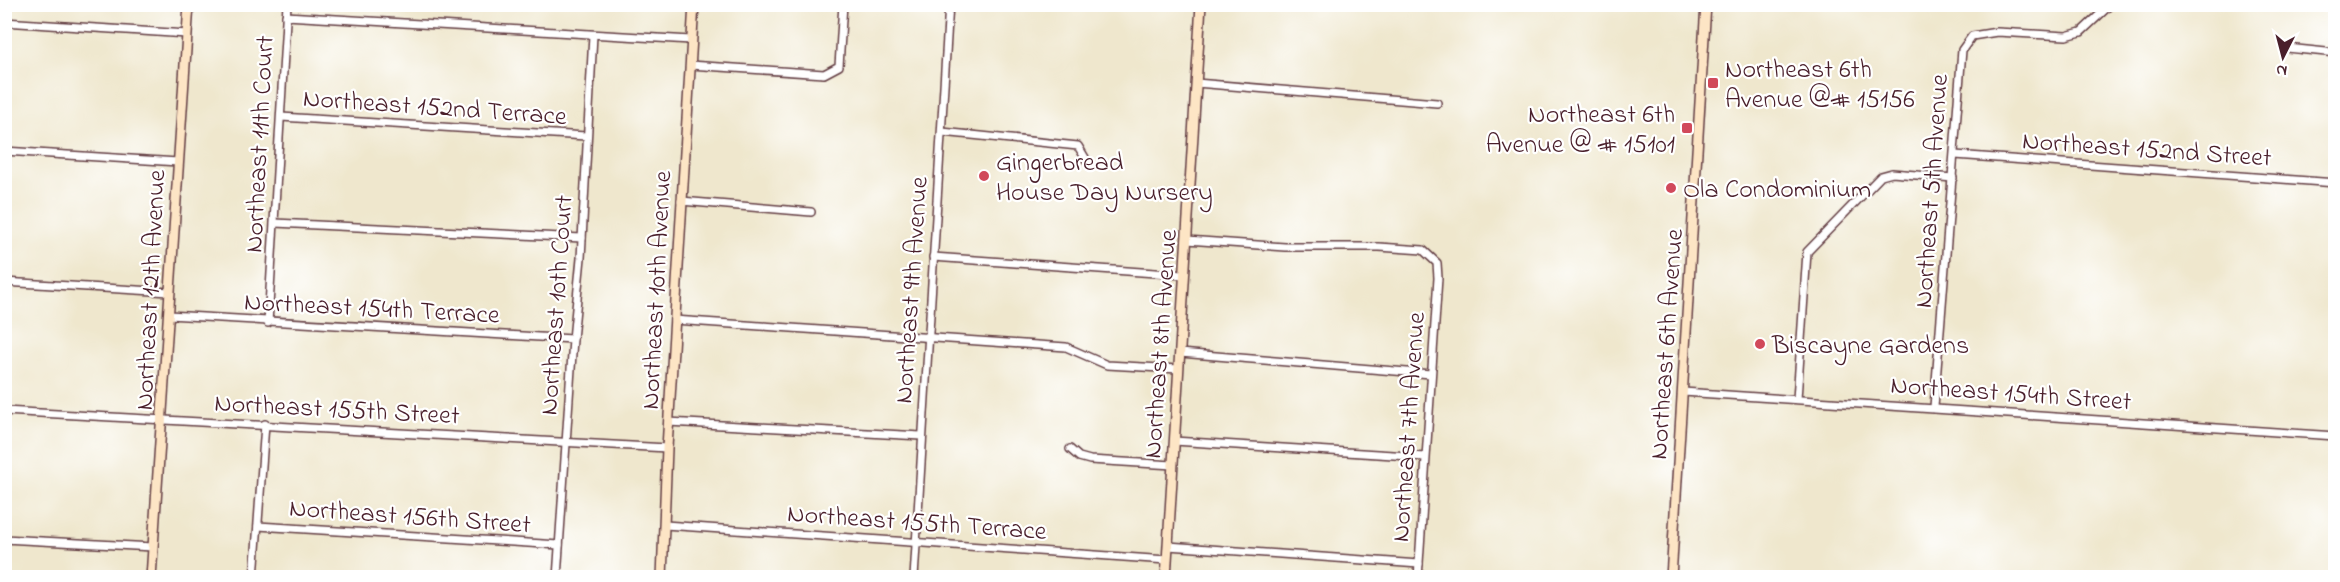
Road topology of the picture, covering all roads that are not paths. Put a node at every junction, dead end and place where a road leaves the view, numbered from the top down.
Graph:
1 (189, 4) edge
2 (287, 4) edge
3 (694, 4) edge
4 (843, 4) edge
5 (949, 4) edge
6 (1201, 4) edge
7 (1706, 4) edge
8 (2111, 4) edge
9 (286, 16) junction
10 (4, 22) edge
11 (187, 34) junction
12 (593, 35) junction
13 (691, 40) junction
14 (2287, 48) dead end
15 (2336, 53) edge
16 (690, 65) junction
17 (1196, 83) junction
18 (1437, 103) dead end
19 (280, 117) junction
20 (942, 132) junction
21 (586, 136) junction
22 (4, 151) edge
23 (1955, 155) junction
24 (178, 162) junction
25 (1090, 166) dead end
26 (1953, 178) junction
27 (2336, 183) edge
28 (681, 201) junction
29 (811, 212) dead end
30 (275, 223) junction
31 (582, 237) junction
32 (1187, 240) junction
33 (933, 257) junction
34 (1183, 275) junction
35 (4, 282) edge
36 (170, 292) junction
37 (169, 315) junction
38 (674, 320) junction
39 (268, 323) junction
40 (928, 337) junction
41 (573, 339) junction
42 (1180, 353) junction
43 (1179, 369) junction
44 (1431, 374) junction
45 (1683, 392) junction
46 (1797, 399) junction
47 (1934, 407) junction
48 (4, 411) edge
49 (163, 419) junction
50 (668, 422) junction
51 (265, 424) junction
52 (921, 436) junction
53 (2336, 436) edge
54 (1174, 441) junction
55 (566, 443) junction
56 (667, 448) junction
57 (1070, 449) dead end
58 (1425, 457) junction
59 (1173, 465) junction
60 (665, 525) junction
61 (258, 526) junction
62 (4, 539) edge
63 (916, 542) junction
64 (559, 545) junction
65 (1168, 546) junction
66 (153, 547) junction
67 (1167, 560) junction
68 (1419, 564) junction
69 (151, 578) edge
70 (254, 578) edge
71 (557, 578) edge
72 (662, 578) edge
73 (914, 578) edge
74 (1166, 578) edge
75 (1418, 578) edge
76 (1671, 578) edge

1 - 11 street, Northeast 12th Avenue
2 - 9 street, Northeast 11th Court
3 - 13 street, Northeast 10th Avenue
4 - 16 street
5 - 20 street, Northeast 9th Avenue
6 - 17 street, Northeast 8th Avenue
7 - 45 street, Northeast 6th Avenue
8 - 23 street, Northeast 5th Avenue
9 - 12 street
9 - 19 street, Northeast 11th Court
10 - 11 street
11 - 24 street, Northeast 12th Avenue
12 - 13 street
12 - 21 street, Northeast 10th Court
13 - 16 street, Northeast 10th Avenue
14 - 15 street
16 - 28 street, Northeast 10th Avenue
17 - 18 street
17 - 32 street, Northeast 8th Avenue
19 - 21 street, Northeast 152nd Terrace
19 - 30 street, Northeast 11th Court
20 - 25 street
20 - 33 street, Northeast 9th Avenue
21 - 31 street, Northeast 10th Court
22 - 24 street
23 - 26 street, Northeast 5th Avenue
23 - 27 street, Northeast 152nd Street
24 - 36 street, Northeast 12th Avenue
26 - 46 street, Northeast 5th Avenue
26 - 47 street, Northeast 5th Avenue
28 - 29 street
28 - 38 street, Northeast 10th Avenue
30 - 31 street
30 - 39 street, Northeast 11th Court
31 - 41 street, Northeast 10th Court
32 - 34 street, Northeast 8th Avenue
32 - 44 street, Northeast 7th Avenue
33 - 34 street
33 - 40 street, Northeast 9th Avenue
34 - 42 street, Northeast 8th Avenue
35 - 36 street
36 - 37 street, Northeast 12th Avenue
37 - 39 street, Northeast 154th Terrace
37 - 49 street, Northeast 12th Avenue
38 - 40 street
38 - 50 street, Northeast 10th Avenue
39 - 41 street, Northeast 154th Terrace
40 - 43 street
40 - 52 street, Northeast 9th Avenue
41 - 55 street, Northeast 10th Court
42 - 43 street, Northeast 8th Avenue
42 - 44 street
43 - 54 street, Northeast 8th Avenue
44 - 58 street, Northeast 7th Avenue
45 - 46 street, Northeast 154th Street
45 - 76 street, Northeast 6th Avenue
46 - 47 street, Northeast 154th Street
47 - 53 street, Northeast 154th Street
48 - 49 street, Northeast 155th Street
49 - 51 street, Northeast 155th Street
49 - 66 street, Northeast 12th Avenue
50 - 52 street
50 - 56 street, Northeast 10th Avenue
51 - 55 street, Northeast 155th Street
51 - 61 street
52 - 63 street, Northeast 9th Avenue
54 - 58 street
54 - 59 street, Northeast 8th Avenue
55 - 56 street, Northeast 155th Street
55 - 64 street, Northeast 10th Court
56 - 60 street, Northeast 10th Avenue
57 - 59 street
58 - 68 street, Northeast 7th Avenue
59 - 65 street, Northeast 8th Avenue
60 - 63 street, Northeast 155th Terrace
60 - 72 street, Northeast 10th Avenue
61 - 64 street, Northeast 156th Street
61 - 70 street
62 - 66 street
63 - 67 street, Northeast 155th Terrace
63 - 73 street, Northeast 9th Avenue
64 - 71 street, Northeast 10th Court
65 - 67 street, Northeast 8th Avenue
65 - 68 street
66 - 69 street, Northeast 12th Avenue
67 - 74 street, Northeast 8th Avenue
68 - 75 street, Northeast 7th Avenue

